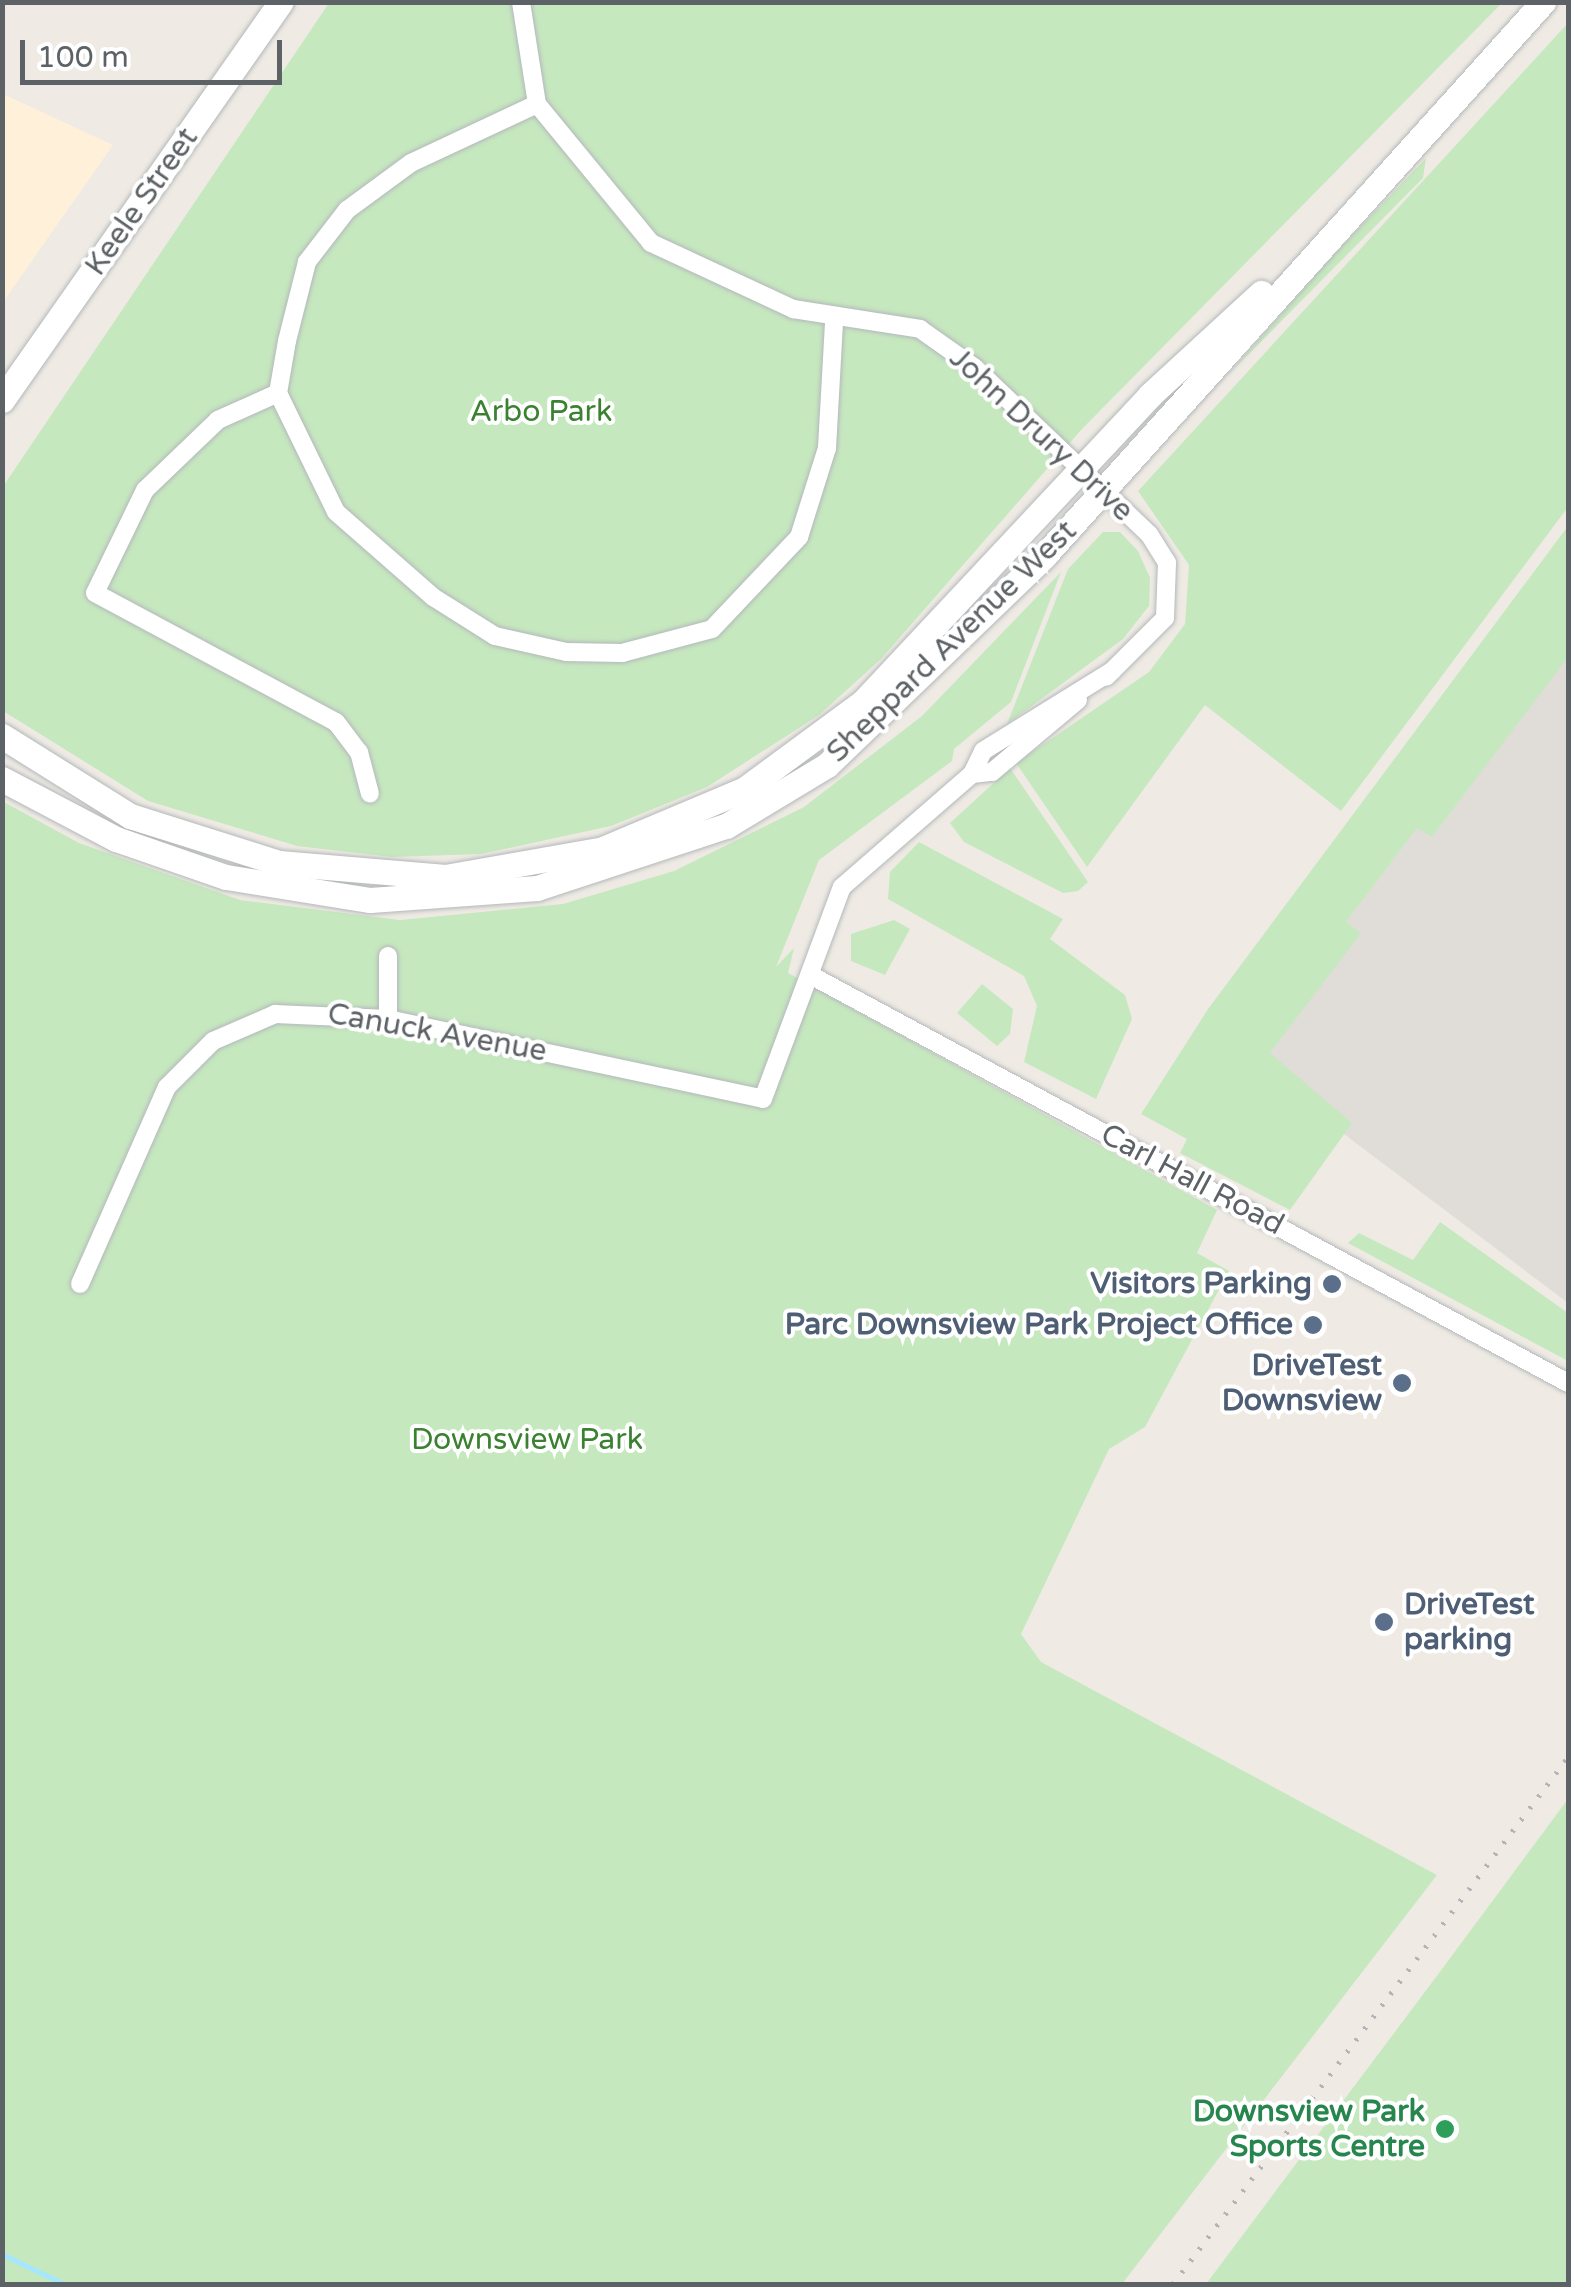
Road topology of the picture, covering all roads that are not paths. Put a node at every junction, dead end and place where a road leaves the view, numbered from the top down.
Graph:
1 (281, 2) edge
2 (521, 2) edge
3 (1543, 2) edge
4 (537, 104) junction
5 (1338, 221) junction
6 (834, 321) junction
7 (278, 393) junction
8 (2, 400) edge
9 (1082, 469) junction
10 (1106, 492) junction
11 (2, 736) edge
12 (2, 779) edge
13 (370, 794) dead end
14 (388, 956) dead end
15 (814, 977) junction
16 (388, 1019) junction
17 (764, 1098) joint
18 (80, 1284) dead end
19 (1568, 1384) edge

1 - 8 main road, Keele Street
2 - 4 street
3 - 5 main road, Sheppard Avenue West
4 - 6 street, John Drury Drive
4 - 7 street
5 - 9 main road, Sheppard Avenue West
5 - 10 main road, Sheppard Avenue West
6 - 7 street
6 - 9 street, John Drury Drive
7 - 13 street
9 - 10 street, John Drury Drive
9 - 11 main road, Sheppard Avenue West
10 - 12 main road, Sheppard Avenue West
10 - 15 street, John Drury Drive
14 - 16 street
15 - 17 street, John Drury Drive
15 - 19 street, Carl Hall Road
16 - 17 street, Canuck Avenue
16 - 18 street, Canuck Avenue

